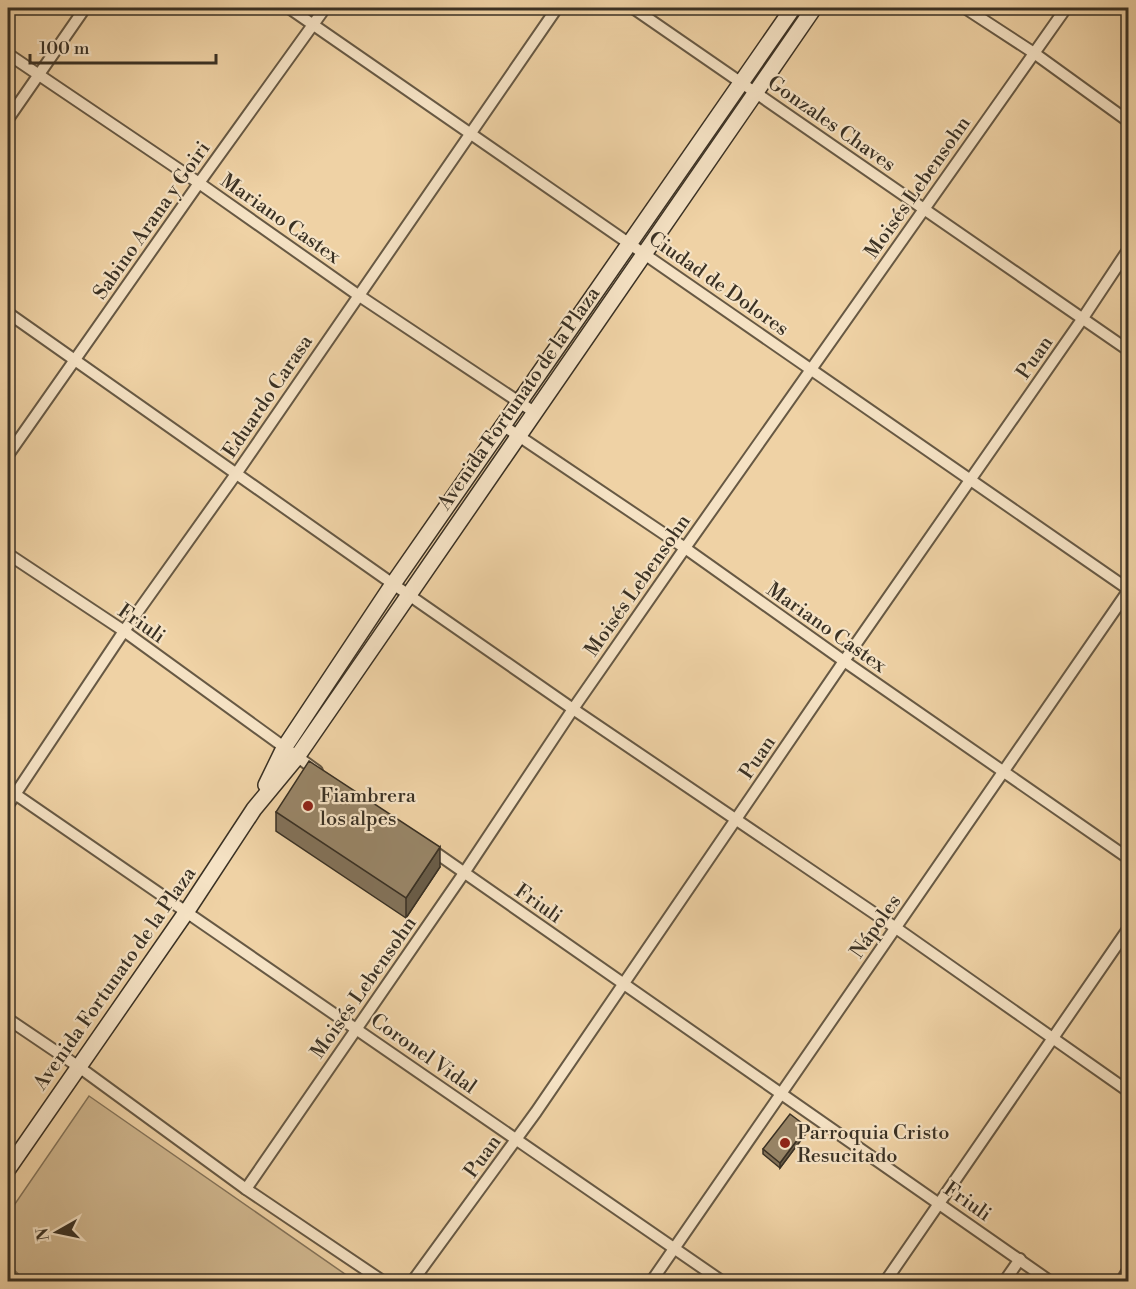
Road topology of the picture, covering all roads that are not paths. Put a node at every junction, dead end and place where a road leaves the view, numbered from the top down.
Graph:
1 (85, 8) edge
2 (289, 8) edge
3 (326, 8) edge
4 (557, 8) edge
5 (633, 8) edge
6 (793, 8) edge
7 (814, 8) edge
8 (965, 8) edge
9 (1066, 8) edge
10 (314, 25) junction
11 (1034, 53) junction
12 (8, 54) edge
13 (38, 75) junction
14 (741, 82) junction
15 (755, 91) junction
16 (8, 119) edge
17 (1128, 121) edge
18 (470, 133) junction
19 (199, 183) junction
20 (924, 208) junction
21 (630, 243) junction
22 (1128, 250) edge
23 (643, 253) junction
24 (358, 295) junction
25 (8, 313) edge
26 (1083, 318) junction
27 (1128, 350) edge
28 (74, 359) junction
29 (812, 369) junction
30 (519, 403) junction
31 (534, 412) junction
32 (504, 426) junction
33 (518, 435) junction
34 (8, 455) edge
35 (236, 474) junction
36 (970, 480) junction
37 (685, 548) junction
38 (8, 554) edge
39 (393, 584) junction
40 (1128, 590) edge
41 (408, 595) junction
42 (124, 631) junction
43 (844, 661) junction
44 (573, 709) junction
45 (284, 748) junction
46 (297, 757) junction
47 (1003, 771) junction
48 (327, 777) edge
49 (15, 794) junction
50 (8, 805) edge
51 (254, 809) junction
52 (736, 819) junction
53 (415, 839) edge
54 (1128, 858) edge
55 (464, 873) junction
56 (187, 911) junction
57 (896, 928) junction
58 (1128, 929) edge
59 (624, 984) junction
60 (8, 1019) edge
61 (356, 1029) junction
62 (1053, 1039) junction
63 (79, 1067) junction
64 (1128, 1091) edge
65 (781, 1094) junction
66 (517, 1139) junction
67 (8, 1169) edge
68 (246, 1189) junction
69 (939, 1203) junction
70 (674, 1248) junction
71 (1020, 1259) junction
72 (1128, 1270) edge
73 (384, 1281) edge
74 (412, 1281) edge
75 (651, 1281) edge
76 (723, 1281) edge
77 (885, 1281) edge
78 (1004, 1281) edge
79 (1051, 1281) edge
80 (1121, 1281) edge

1 - 13 street
2 - 10 street, Ciudad de Dolores
3 - 10 street, Sabino Arana y Goiri
4 - 18 street, Eduardo Carasa
5 - 14 street, Gonzales Chaves
6 - 14 main road, Avenida Fortunato de la Plaza
7 - 15 main road, Avenida Fortunato de la Plaza
8 - 11 street
9 - 11 street, Moisés Lebensohn
10 - 18 street, Ciudad de Dolores
10 - 19 street, Sabino Arana y Goiri
11 - 17 street
11 - 20 street, Moisés Lebensohn
12 - 13 street, Mariano Castex
13 - 16 street
13 - 19 street, Mariano Castex
14 - 15 street, Gonzales Chaves
14 - 21 main road, Avenida Fortunato de la Plaza
15 - 20 street, Gonzales Chaves
15 - 23 main road, Avenida Fortunato de la Plaza
18 - 21 street, Ciudad de Dolores
18 - 24 street, Eduardo Carasa
19 - 24 street, Mariano Castex
19 - 28 street, Sabino Arana y Goiri
20 - 26 street, Gonzales Chaves
20 - 29 street, Moisés Lebensohn
21 - 23 street, Ciudad de Dolores
21 - 30 main road, Avenida Fortunato de la Plaza
22 - 26 street, Puan
23 - 29 street, Ciudad de Dolores
23 - 31 main road, Avenida Fortunato de la Plaza
24 - 30 street, Mariano Castex
24 - 35 street, Eduardo Carasa
25 - 28 street
26 - 27 street, Gonzales Chaves
26 - 36 street, Puan
28 - 34 street, Sabino Arana y Goiri
28 - 35 street
29 - 36 street, Ciudad de Dolores
29 - 37 street, Moisés Lebensohn
30 - 31 street, Mariano Castex
30 - 32 main road, Avenida Fortunato de la Plaza
31 - 33 main road, Avenida Fortunato de la Plaza
32 - 33 street, Mariano Castex
32 - 39 main road, Avenida Fortunato de la Plaza
33 - 37 street, Mariano Castex
33 - 41 main road, Avenida Fortunato de la Plaza
35 - 39 street
35 - 42 street, Eduardo Carasa
36 - 40 street, Ciudad de Dolores
36 - 43 street, Puan
37 - 43 street, Mariano Castex
37 - 44 street, Moisés Lebensohn
38 - 42 street, Friuli
39 - 41 street
39 - 45 main road, Avenida Fortunato de la Plaza
40 - 47 street, Nápoles
41 - 44 street
41 - 46 main road, Avenida Fortunato de la Plaza
42 - 45 street, Friuli
42 - 49 street, Eduardo Carasa
43 - 47 street, Mariano Castex
43 - 52 street, Puan
44 - 52 street
44 - 55 street, Moisés Lebensohn
45 - 46 street, Friuli
45 - 51 main road, Avenida Fortunato de la Plaza
46 - 48 street, Friuli
46 - 51 main road, Avenida Fortunato de la Plaza
47 - 54 street, Mariano Castex
47 - 57 street, Nápoles
49 - 50 street, Eduardo Carasa
49 - 56 street, Coronel Vidal
51 - 56 main road, Avenida Fortunato de la Plaza
52 - 57 street
52 - 59 street, Puan
53 - 55 street, Friuli
55 - 59 street, Friuli
55 - 61 street, Moisés Lebensohn
56 - 61 street, Coronel Vidal
56 - 63 main road, Avenida Fortunato de la Plaza
57 - 62 street
57 - 65 street, Nápoles
58 - 62 street
59 - 65 street, Friuli
59 - 66 street, Puan
60 - 63 street
61 - 66 street, Coronel Vidal
61 - 68 street, Moisés Lebensohn
62 - 64 street
62 - 69 street
63 - 67 main road, Avenida Fortunato de la Plaza
63 - 68 street
65 - 69 street, Friuli
65 - 70 street, Nápoles
66 - 70 street, Coronel Vidal
66 - 74 street, Puan
68 - 73 street
69 - 71 street, Friuli
69 - 77 street
70 - 75 street, Nápoles
70 - 76 street, Coronel Vidal
71 - 78 street
71 - 79 street, Friuli
72 - 80 street

